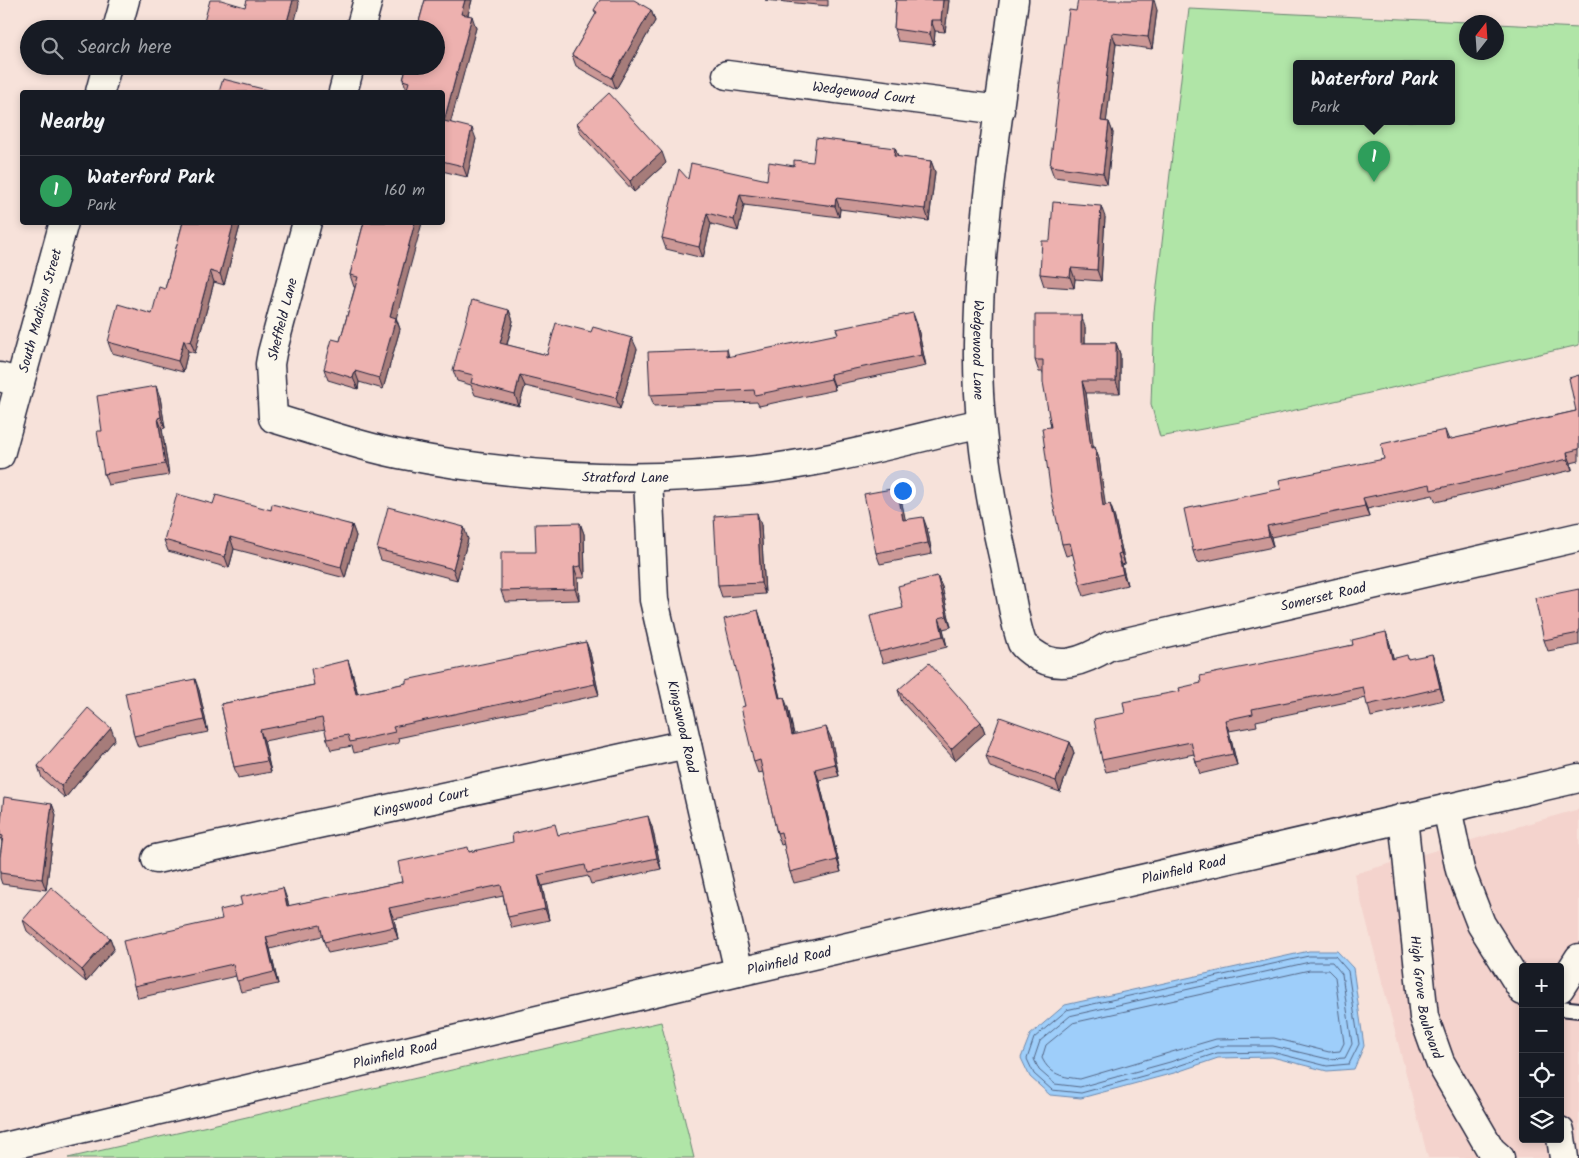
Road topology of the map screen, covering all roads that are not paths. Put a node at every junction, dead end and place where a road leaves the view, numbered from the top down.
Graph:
1 (125, 0) edge
2 (368, 0) edge
3 (1014, 0) edge
4 (120, 20) edge
5 (362, 20) edge
6 (105, 75) edge
7 (348, 75) edge
8 (727, 75) dead end
9 (101, 90) edge
10 (344, 90) edge
11 (1000, 110) junction
12 (63, 225) edge
13 (306, 225) edge
14 (10, 380) edge
15 (273, 418) joint
16 (980, 423) junction
17 (0, 455) edge
18 (648, 479) junction
19 (1579, 537) edge
20 (1070, 663) joint
21 (687, 744) junction
22 (1579, 778) edge
23 (1447, 808) junction
24 (1403, 818) junction
25 (156, 859) dead end
26 (1579, 958) edge
27 (740, 972) junction
28 (1564, 982) edge
29 (1519, 985) edge
30 (1564, 1008) edge
31 (1579, 1010) edge
32 (1562, 1143) edge
33 (0, 1148) edge
34 (1500, 1158) edge
35 (1564, 1158) edge

1 - 4 street
2 - 5 street
3 - 11 street, Wedgewood Lane
6 - 9 street
7 - 10 street
8 - 11 street, Wedgewood Court
11 - 16 street, Wedgewood Lane
12 - 14 street, South Madison Street
13 - 15 street, Sheffield Lane
14 - 17 street, South Madison Street
15 - 18 street, Stratford Lane
16 - 18 street, Stratford Lane
16 - 20 street, Wedgewood Lane
18 - 21 street, Kingswood Road
19 - 20 street, Somerset Road
21 - 25 street, Kingswood Court
21 - 27 street, Kingswood Road
22 - 23 street, Plainfield Road
23 - 24 street, Plainfield Road
23 - 29 street
24 - 27 street, Plainfield Road
24 - 34 street, High Grove Boulevard
26 - 28 street
27 - 33 street, Plainfield Road
30 - 31 lane
32 - 35 street

